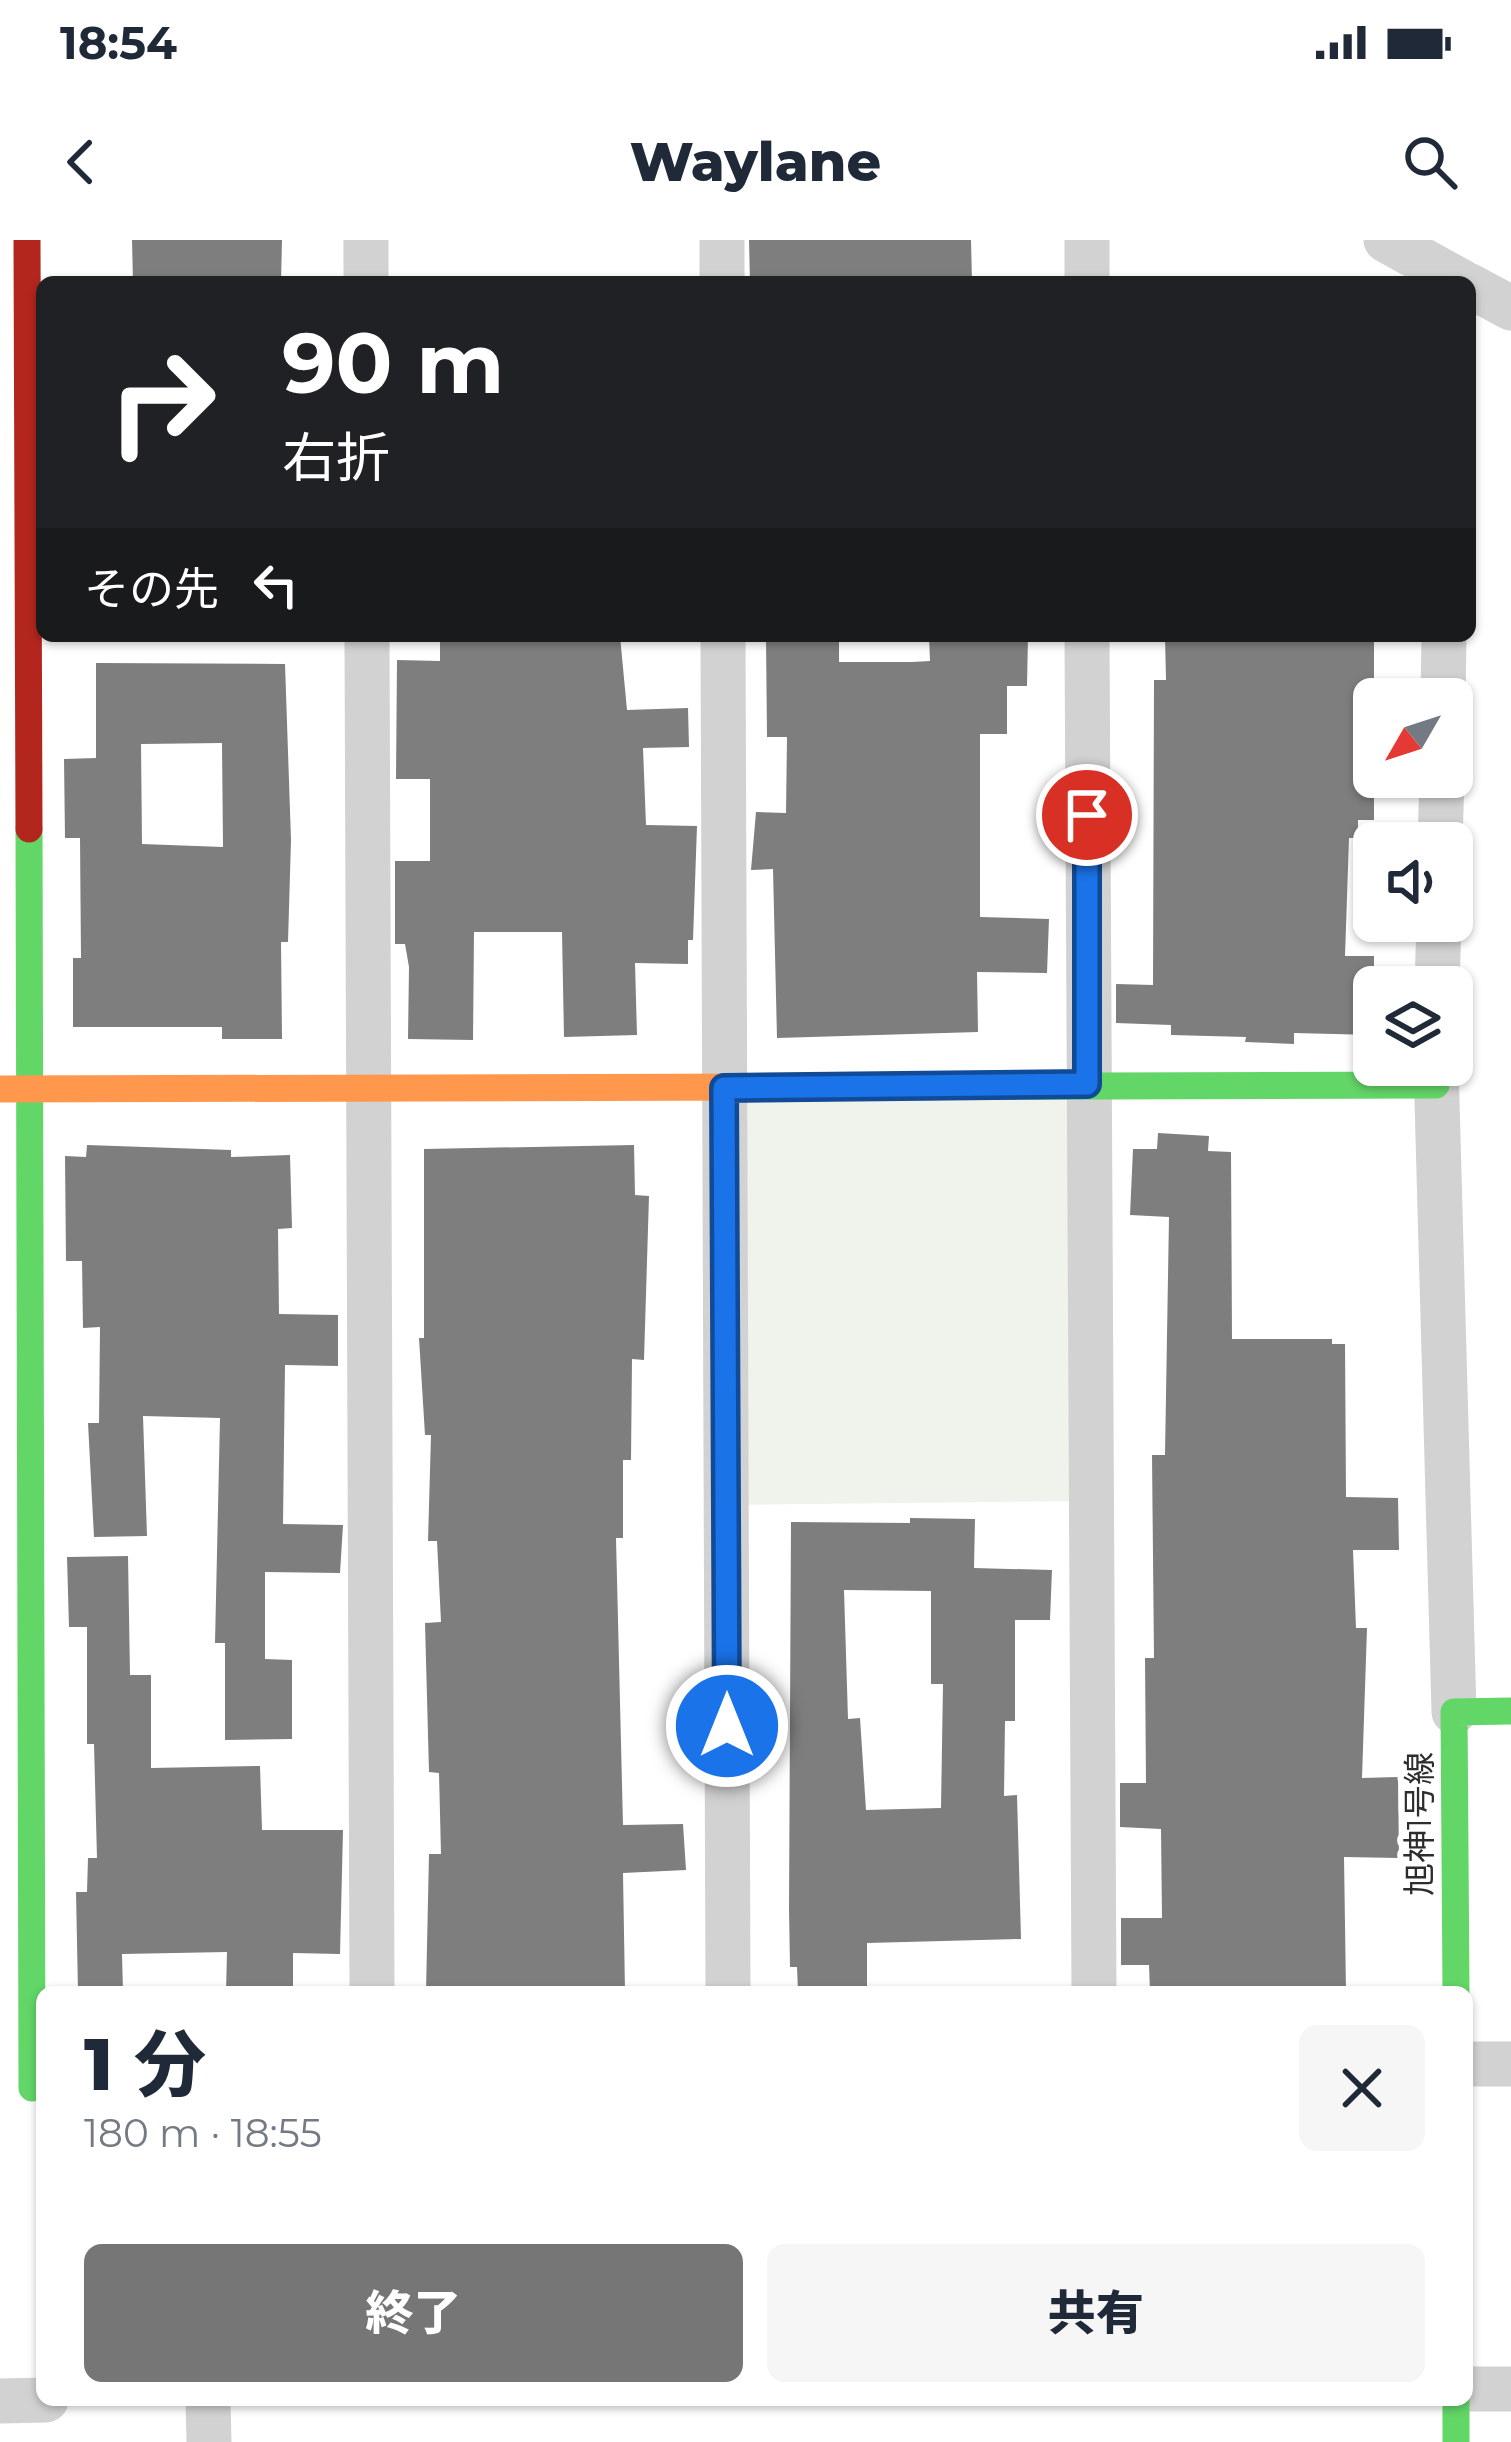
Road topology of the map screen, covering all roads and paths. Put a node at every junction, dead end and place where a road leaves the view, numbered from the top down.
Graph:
1 (27, 240) edge
2 (366, 240) edge
3 (722, 240) edge
4 (1088, 240) edge
5 (1386, 240) edge
6 (366, 276) edge
7 (722, 276) edge
8 (1087, 276) edge
9 (1449, 276) edge
10 (1476, 290) edge
11 (1511, 308) edge
12 (368, 642) edge
13 (723, 642) edge
14 (1087, 642) edge
15 (1444, 642) edge
16 (1443, 678) edge
17 (1353, 1077) edge
18 (1087, 1084) junction
19 (1436, 1086) edge
20 (724, 1088) junction
21 (14, 1089) edge
22 (369, 1092) junction
23 (1511, 1711) edge
24 (1454, 1712) junction
25 (372, 1986) edge
26 (728, 1986) edge
27 (1094, 1986) edge
28 (1456, 1986) edge
29 (1473, 2064) edge
30 (1511, 2064) edge
31 (25, 2088) edge
32 (1473, 2389) edge
33 (1511, 2389) edge
34 (36, 2400) edge
35 (0, 2401) edge
36 (208, 2406) edge
37 (1456, 2406) edge
38 (209, 2442) edge
39 (1456, 2442) edge

1 - 21 street
2 - 6 street
3 - 7 street
4 - 8 street
5 - 9 street
10 - 11 street
12 - 22 street
13 - 20 street
14 - 18 street
15 - 16 street
17 - 18 street
18 - 20 street
18 - 27 street
19 - 24 street
20 - 22 street
20 - 26 street
21 - 22 street
21 - 31 street
22 - 25 street
23 - 24 street, 旭神1号線
24 - 28 street, 旭神1号線
29 - 30 street
32 - 33 street
34 - 35 street
36 - 38 street
37 - 39 street

